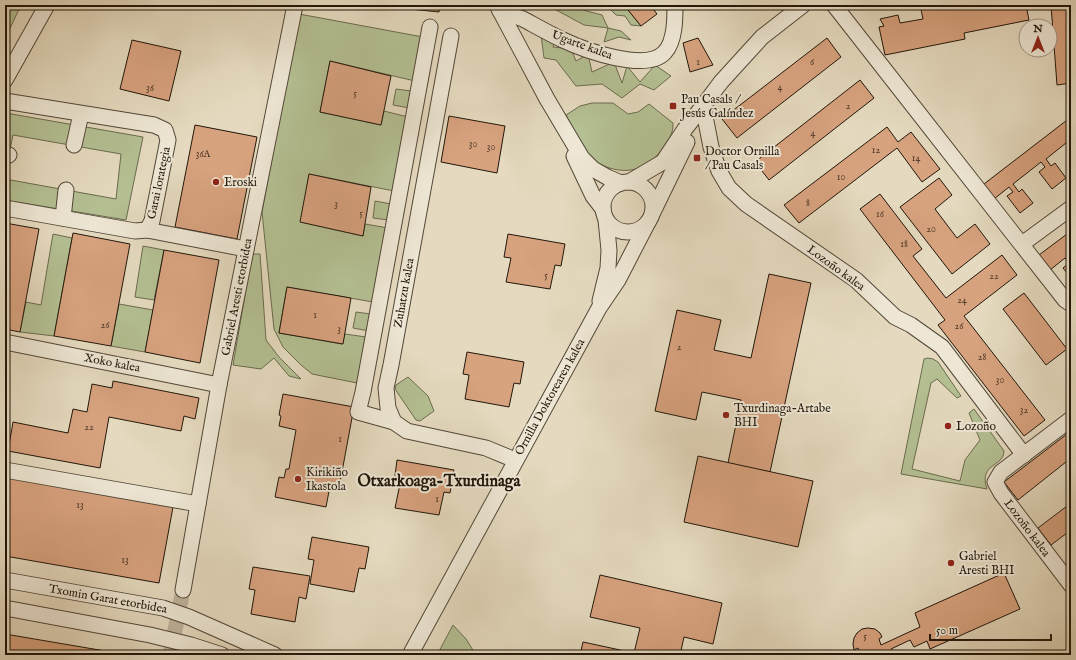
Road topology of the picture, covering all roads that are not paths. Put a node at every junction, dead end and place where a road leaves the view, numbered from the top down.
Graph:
1 (47, 5) edge
2 (295, 5) edge
3 (675, 5) edge
4 (803, 5) edge
5 (834, 5) edge
6 (498, 8) edge
7 (430, 28) dead end
8 (451, 36) dead end
9 (5, 80) edge
10 (547, 99) junction
11 (5, 101) edge
12 (704, 106) junction
13 (81, 114) junction
14 (74, 145) dead end
15 (625, 182) junction
16 (66, 190) dead end
17 (5, 208) edge
18 (1071, 208) edge
19 (604, 215) junction
20 (63, 218) junction
21 (650, 218) junction
22 (147, 230) junction
23 (1022, 244) junction
24 (246, 249) junction
25 (1071, 304) edge
26 (599, 308) junction
27 (5, 342) edge
28 (219, 384) junction
29 (1071, 419) edge
30 (394, 422) junction
31 (1024, 454) junction
32 (516, 460) junction
33 (5, 470) edge
34 (198, 504) junction
35 (5, 580) edge
36 (1071, 585) edge
37 (183, 590) tunnel mouth
38 (5, 608) edge
39 (222, 655) edge
40 (275, 655) edge
41 (410, 655) edge

1 - 9 street
2 - 24 street, Gabriel Aresti etorbidea
3 - 6 street, Ugarte kalea
4 - 12 street
5 - 23 street
6 - 10 street
7 - 30 street, Zuhatzu kalea
8 - 30 street, Zuhatzu kalea
10 - 15 street
10 - 19 street
11 - 13 street, Garai lorategia
12 - 15 street
12 - 21 street, Ornilla Doktorearen kalea
12 - 31 street, Lozoño kalea
13 - 14 street
13 - 22 street, Garai lorategia
15 - 19 street
15 - 21 street
16 - 20 street
17 - 20 street, Garai lorategia
18 - 23 street
19 - 21 street
19 - 26 street, Ornilla Doktorearen kalea
20 - 22 street, Garai lorategia
21 - 26 street, Ornilla Doktorearen kalea
22 - 24 street
23 - 25 street
24 - 28 street, Gabriel Aresti etorbidea
26 - 32 street, Ornilla Doktorearen kalea
27 - 28 street, Xoko kalea
28 - 34 street, Gabriel Aresti etorbidea
29 - 31 street, Lozoño kalea
30 - 32 street
31 - 36 street, Lozoño kalea
32 - 41 street, Ornilla Doktorearen kalea
33 - 34 street
34 - 37 street, Gabriel Aresti etorbidea
35 - 40 street, Txomin Garat etorbidea
38 - 39 street

